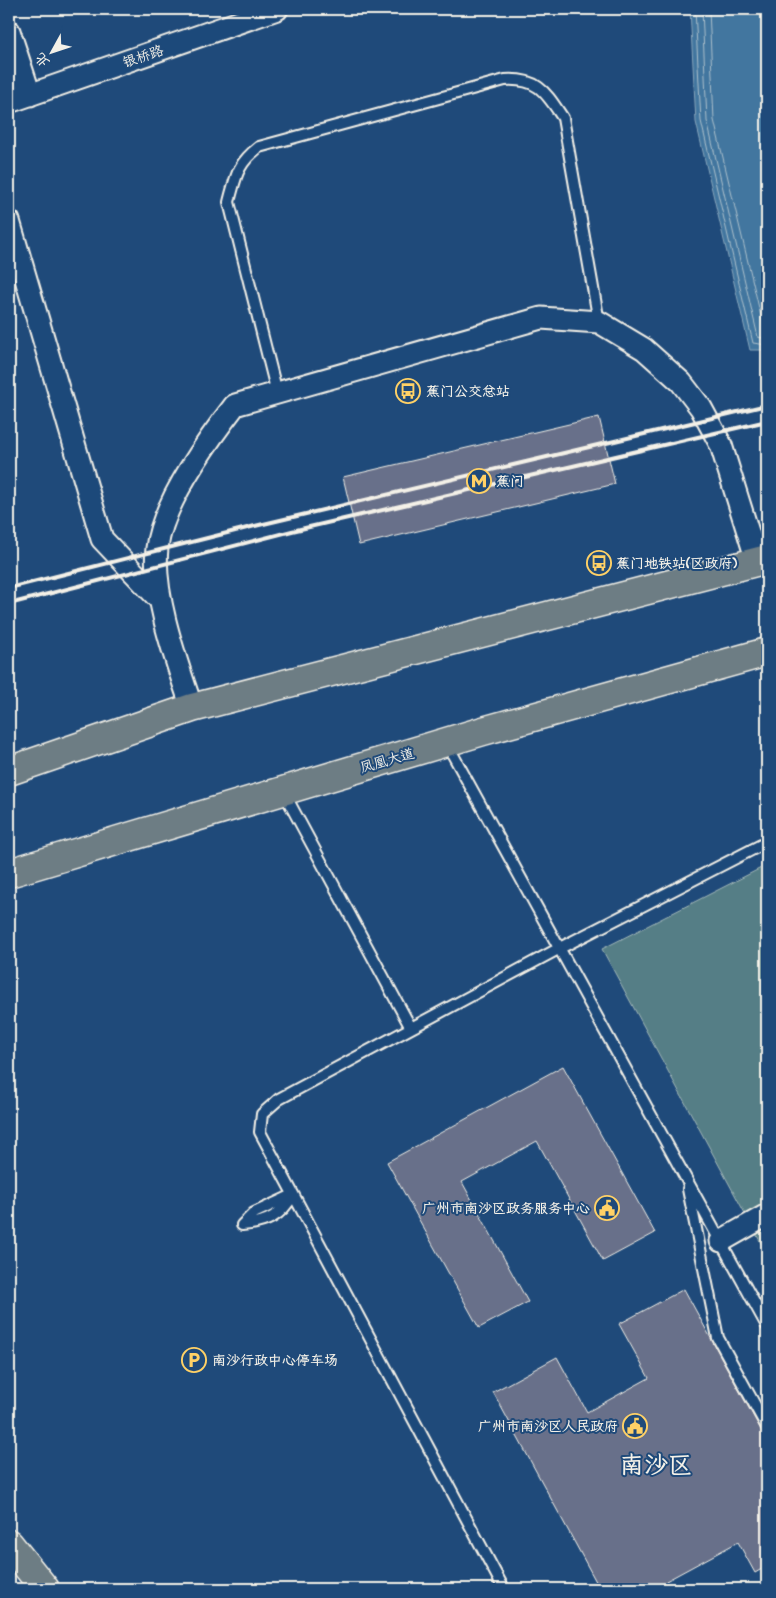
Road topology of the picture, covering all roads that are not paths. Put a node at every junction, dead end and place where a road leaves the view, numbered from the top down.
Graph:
1 (277, 9) edge
2 (9, 30) edge
3 (30, 95) junction
4 (9, 102) edge
5 (9, 221) edge
6 (599, 322) junction
7 (277, 394) junction
8 (762, 560) edge
9 (160, 600) junction
10 (767, 652) edge
11 (192, 708) junction
12 (446, 742) junction
13 (9, 771) edge
14 (282, 790) junction
15 (767, 842) edge
16 (9, 873) edge
17 (560, 948) junction
18 (411, 1028) junction
19 (686, 1179) junction
20 (767, 1215) edge
21 (720, 1241) junction
22 (767, 1326) edge
23 (767, 1427) edge
24 (9, 1544) edge
25 (45, 1589) edge
26 (504, 1589) edge

1 - 3 street, 银桥路
2 - 3 street
3 - 4 street, 银桥路
5 - 9 street
6 - 7 street
6 - 7 lane
6 - 8 street
7 - 9 street
8 - 11 main road
9 - 11 street
10 - 12 main road, 凤凰大道
11 - 13 main road
12 - 14 main road, 凤凰大道
12 - 17 lane
14 - 16 main road, 凤凰大道
14 - 18 lane
15 - 17 lane
17 - 18 lane
17 - 19 lane
18 - 26 lane
19 - 21 lane
19 - 23 lane
20 - 21 street
21 - 22 lane
24 - 25 main road

